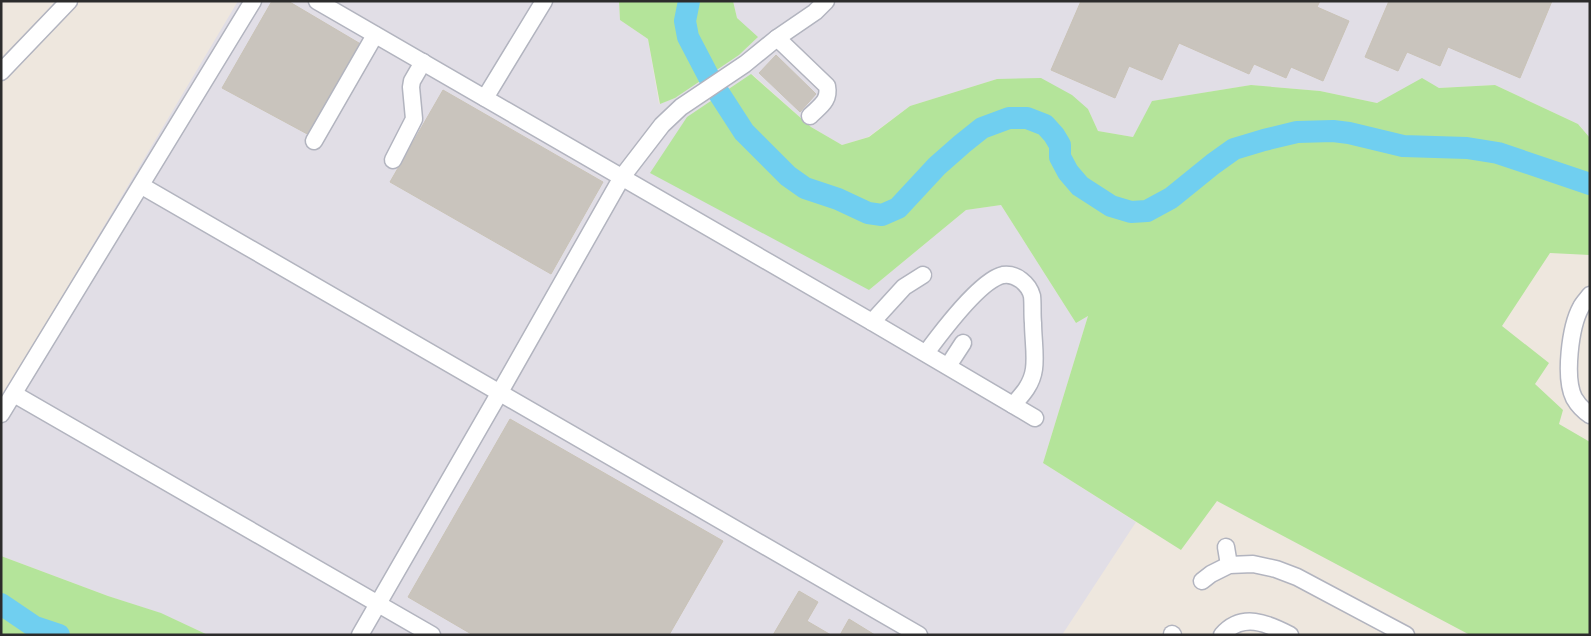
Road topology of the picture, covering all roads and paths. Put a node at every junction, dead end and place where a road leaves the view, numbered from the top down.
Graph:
1 (68, 1) edge
2 (253, 1) edge
3 (317, 1) edge
4 (544, 1) edge
5 (826, 1) edge
6 (375, 35) junction
7 (776, 38) junction
8 (423, 62) junction
9 (1, 72) edge
10 (485, 98) junction
11 (810, 116) dead end
12 (314, 141) dead end
13 (393, 160) dead end
14 (622, 177) junction
15 (142, 186) junction
16 (923, 275) dead end
17 (1590, 295) edge
18 (872, 322) junction
19 (963, 343) dead end
20 (926, 353) junction
21 (948, 366) junction
22 (500, 392) junction
23 (14, 394) junction
24 (1013, 405) junction
25 (1, 414) edge
26 (1590, 415) edge
27 (1035, 418) dead end
28 (1226, 547) dead end
29 (1229, 565) junction
30 (1202, 581) dead end
31 (379, 603) junction
32 (360, 635) edge
33 (432, 635) edge
34 (919, 635) edge
35 (1222, 635) edge
36 (1290, 635) edge
37 (1406, 635) edge

1 - 9 street
2 - 15 street
3 - 6 street
4 - 10 street
5 - 7 street
6 - 8 street
6 - 12 street
7 - 11 street
7 - 14 street
8 - 10 street
8 - 13 street
10 - 14 street
14 - 18 street
14 - 22 street
15 - 22 street
15 - 23 street
16 - 18 street
17 - 26 street
18 - 20 street
19 - 21 street
20 - 21 street
20 - 24 street
21 - 24 street
22 - 31 street
22 - 34 street
23 - 25 street
23 - 31 street
24 - 27 street
28 - 29 street
29 - 30 street
29 - 37 street
31 - 32 street
31 - 33 street
35 - 36 street

